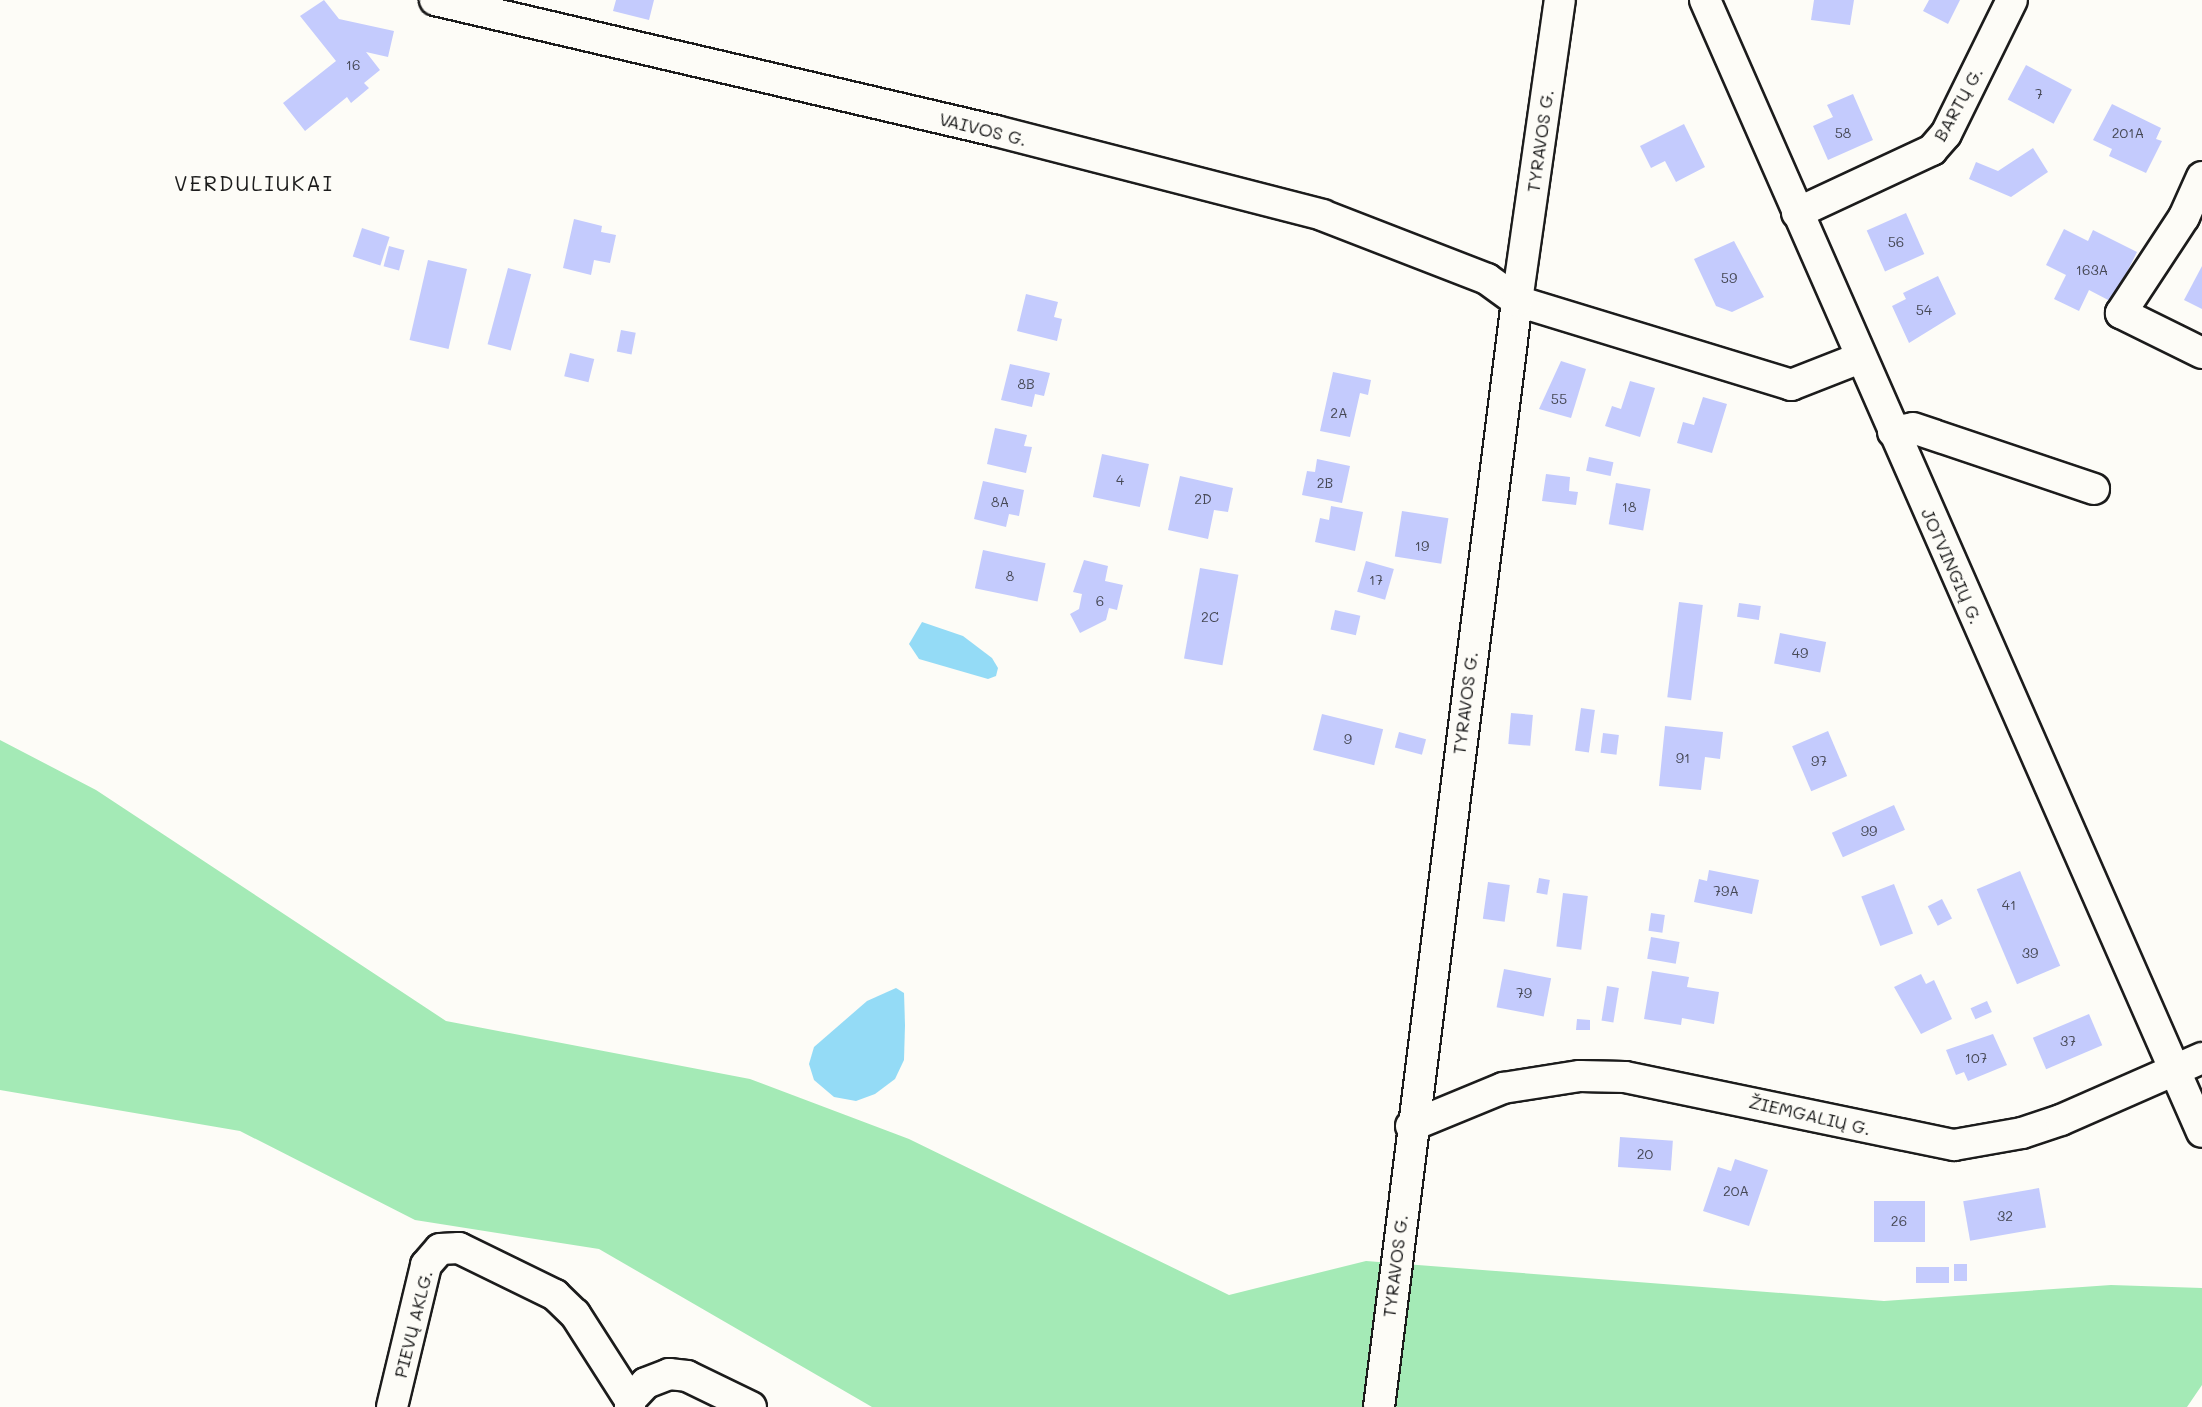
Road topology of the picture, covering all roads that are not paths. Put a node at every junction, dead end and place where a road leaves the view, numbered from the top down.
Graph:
1 (435, 0) edge
2 (1560, 0) edge
3 (1704, 0) edge
4 (2012, 0) edge
5 (2202, 177) edge
6 (1797, 214) junction
7 (1517, 301) junction
8 (2202, 353) edge
9 (1860, 358) junction
10 (1893, 432) junction
11 (2094, 489) dead end
12 (2202, 1058) edge
13 (2175, 1070) junction
14 (1411, 1126) junction
15 (2202, 1132) edge
16 (635, 1397) edge
17 (392, 1407) edge
18 (751, 1407) edge
19 (1379, 1407) edge

1 - 7 street, VAIVOS G.
2 - 7 street, TYRAVOS G.
3 - 6 street, JOTVINGIŲ G.
4 - 6 street, BARTŲ G.
5 - 8 street
6 - 9 street, JOTVINGIŲ G.
7 - 9 street, VAIVOS G.
7 - 14 street, TYRAVOS G.
9 - 10 street, JOTVINGIŲ G.
10 - 11 street
10 - 13 street, JOTVINGIŲ G.
12 - 13 street, ŽIEMGALIŲ G.
13 - 14 street, ŽIEMGALIŲ G.
13 - 15 street, JOTVINGIŲ G.
14 - 19 street, TYRAVOS G.
16 - 17 street, PIEVŲ AKLG.
16 - 18 street

